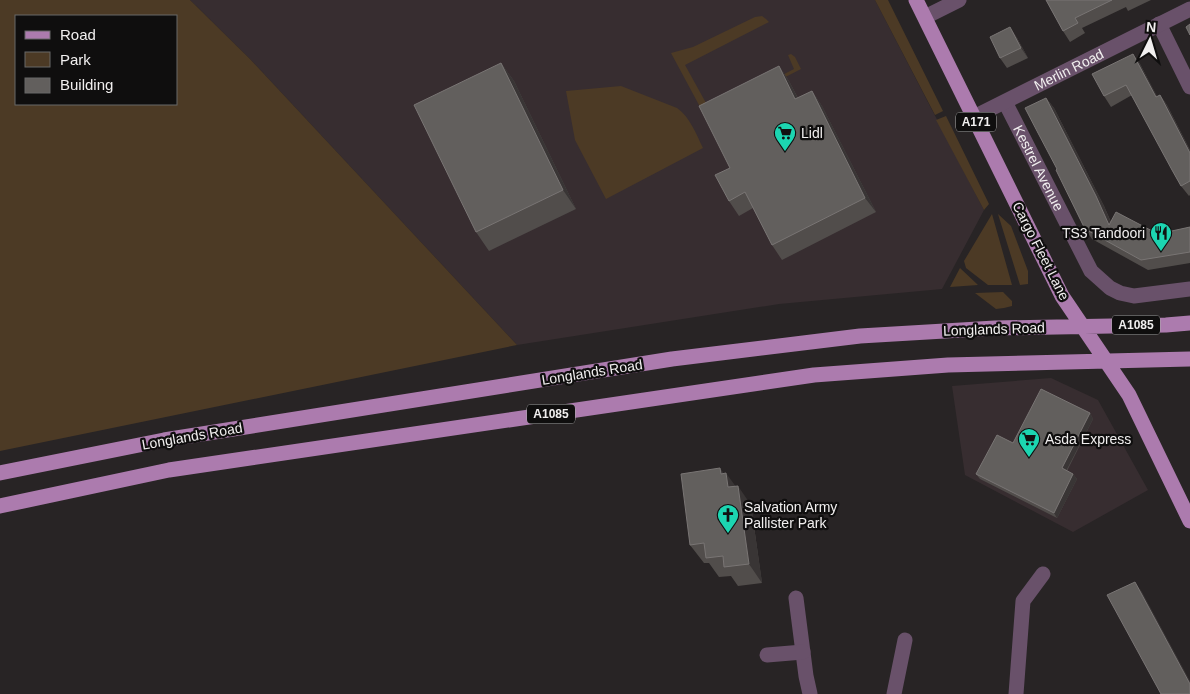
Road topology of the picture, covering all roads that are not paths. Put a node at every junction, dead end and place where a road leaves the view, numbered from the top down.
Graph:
1 (916, 0) edge
2 (958, 0) edge
3 (1190, 9) edge
4 (925, 17) junction
5 (1159, 24) junction
6 (1190, 87) edge
7 (1006, 102) junction
8 (974, 118) junction
9 (1190, 290) edge
10 (1190, 324) edge
11 (1082, 326) junction
12 (1190, 359) edge
13 (1106, 361) junction
14 (0, 473) edge
15 (0, 506) edge
16 (1190, 521) edge
17 (1043, 574) dead end
18 (796, 598) dead end
19 (905, 640) dead end
20 (803, 652) junction
21 (766, 655) dead end
22 (810, 694) edge
23 (894, 694) edge
24 (1016, 694) edge

1 - 4 main road, Cargo Fleet Lane / A171
2 - 4 street
3 - 5 street, Merlin Road
4 - 8 main road, Cargo Fleet Lane / A171
5 - 6 street
5 - 7 street, Merlin Road
7 - 8 street, Merlin Road
7 - 9 street, Kestrel Avenue
8 - 11 main road, Cargo Fleet Lane / A171
10 - 11 main road, Longlands Road / A1085
11 - 13 main road, Cargo Fleet Lane / A171
11 - 14 main road, Longlands Road / A1085
12 - 13 main road, A1085
13 - 15 main road, A1085
13 - 16 main road, Cargo Fleet Lane / A171
17 - 24 street
18 - 20 street
19 - 23 street
20 - 21 street
20 - 22 street

